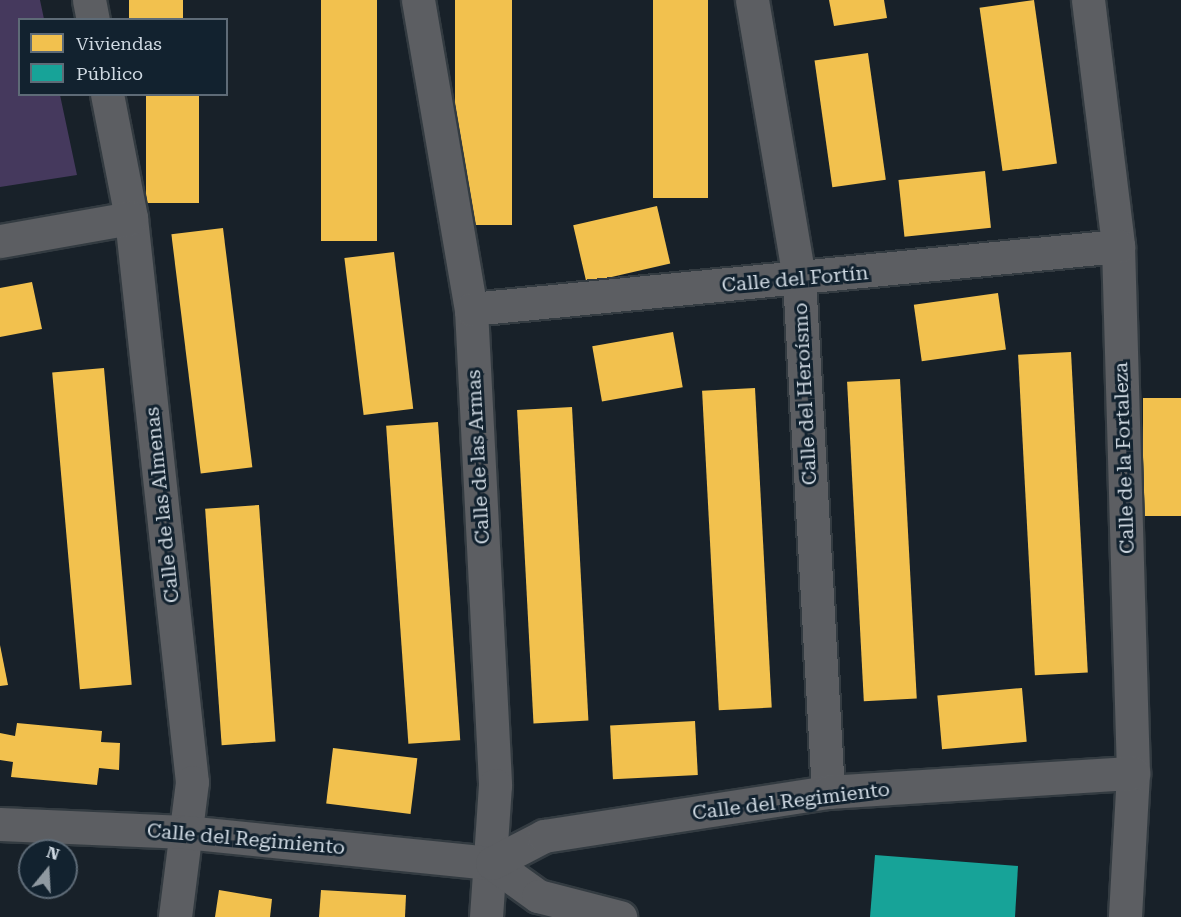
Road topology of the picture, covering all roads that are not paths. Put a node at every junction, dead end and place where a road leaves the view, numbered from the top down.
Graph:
1 (89, 0) edge
2 (418, 0) edge
3 (752, 0) edge
4 (1088, 0) edge
5 (93, 18) edge
6 (107, 96) edge
7 (131, 218) junction
8 (0, 241) edge
9 (1118, 246) junction
10 (799, 278) junction
11 (471, 309) junction
12 (1133, 773) junction
13 (828, 792) junction
14 (0, 824) edge
15 (185, 832) junction
16 (492, 862) junction
17 (175, 917) edge
18 (486, 917) edge
19 (620, 917) edge
20 (1125, 917) edge

1 - 5 street
2 - 11 street, Calle de las Armas
3 - 10 street, Calle del Heroísmo
4 - 9 street, Calle de la Fortaleza
6 - 7 street, Calle de las Almenas
7 - 8 street
7 - 15 street, Calle de las Almenas
9 - 10 street, Calle del Fortín
9 - 12 street, Calle de la Fortaleza
10 - 11 street, Calle del Fortín
10 - 13 street, Calle del Heroísmo
11 - 16 street, Calle de las Armas
12 - 13 street, Calle del Regimiento
12 - 20 street, Calle de la Fortaleza
13 - 16 street, Calle del Regimiento
14 - 15 street, Calle del Regimiento
15 - 16 street, Calle del Regimiento
15 - 17 street, Calle de las Almenas
16 - 18 street, Calle de las Armas
16 - 19 street

